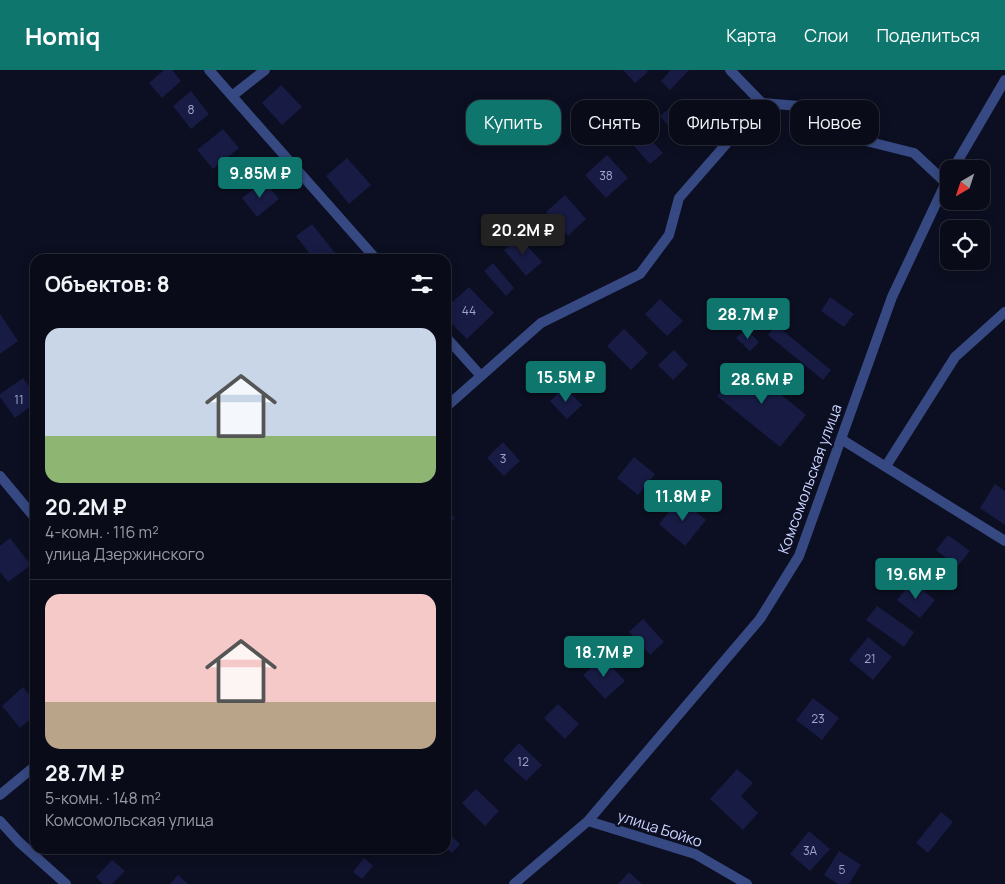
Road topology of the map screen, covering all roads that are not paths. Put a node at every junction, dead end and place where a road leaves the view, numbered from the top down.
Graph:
1 (209, 70) edge
2 (265, 70) edge
3 (730, 70) edge
4 (1005, 80) edge
5 (232, 96) junction
6 (758, 100) edge
7 (780, 105) edge
8 (726, 145) edge
9 (958, 160) edge
10 (940, 173) edge
11 (940, 194) edge
12 (372, 254) edge
13 (1005, 312) edge
14 (451, 343) edge
15 (481, 376) junction
16 (451, 403) edge
17 (841, 439) junction
18 (886, 466) junction
19 (0, 476) edge
20 (30, 512) edge
21 (1005, 541) edge
22 (30, 770) edge
23 (0, 795) edge
24 (0, 821) edge
25 (588, 821) junction
26 (30, 852) edge
27 (32, 854) edge
28 (66, 884) edge
29 (514, 884) edge
30 (747, 884) edge

1 - 5 street
2 - 5 street
3 - 6 street
4 - 9 street
5 - 12 street
7 - 10 street
8 - 15 street
11 - 17 street, Комсомольская улица
13 - 18 street
14 - 15 street
15 - 16 street
17 - 18 street
17 - 25 street, Комсомольская улица
18 - 21 street
19 - 20 street
22 - 23 street
24 - 26 street
25 - 29 street, Комсомольская улица
25 - 30 street, улица Бойко
27 - 28 street

